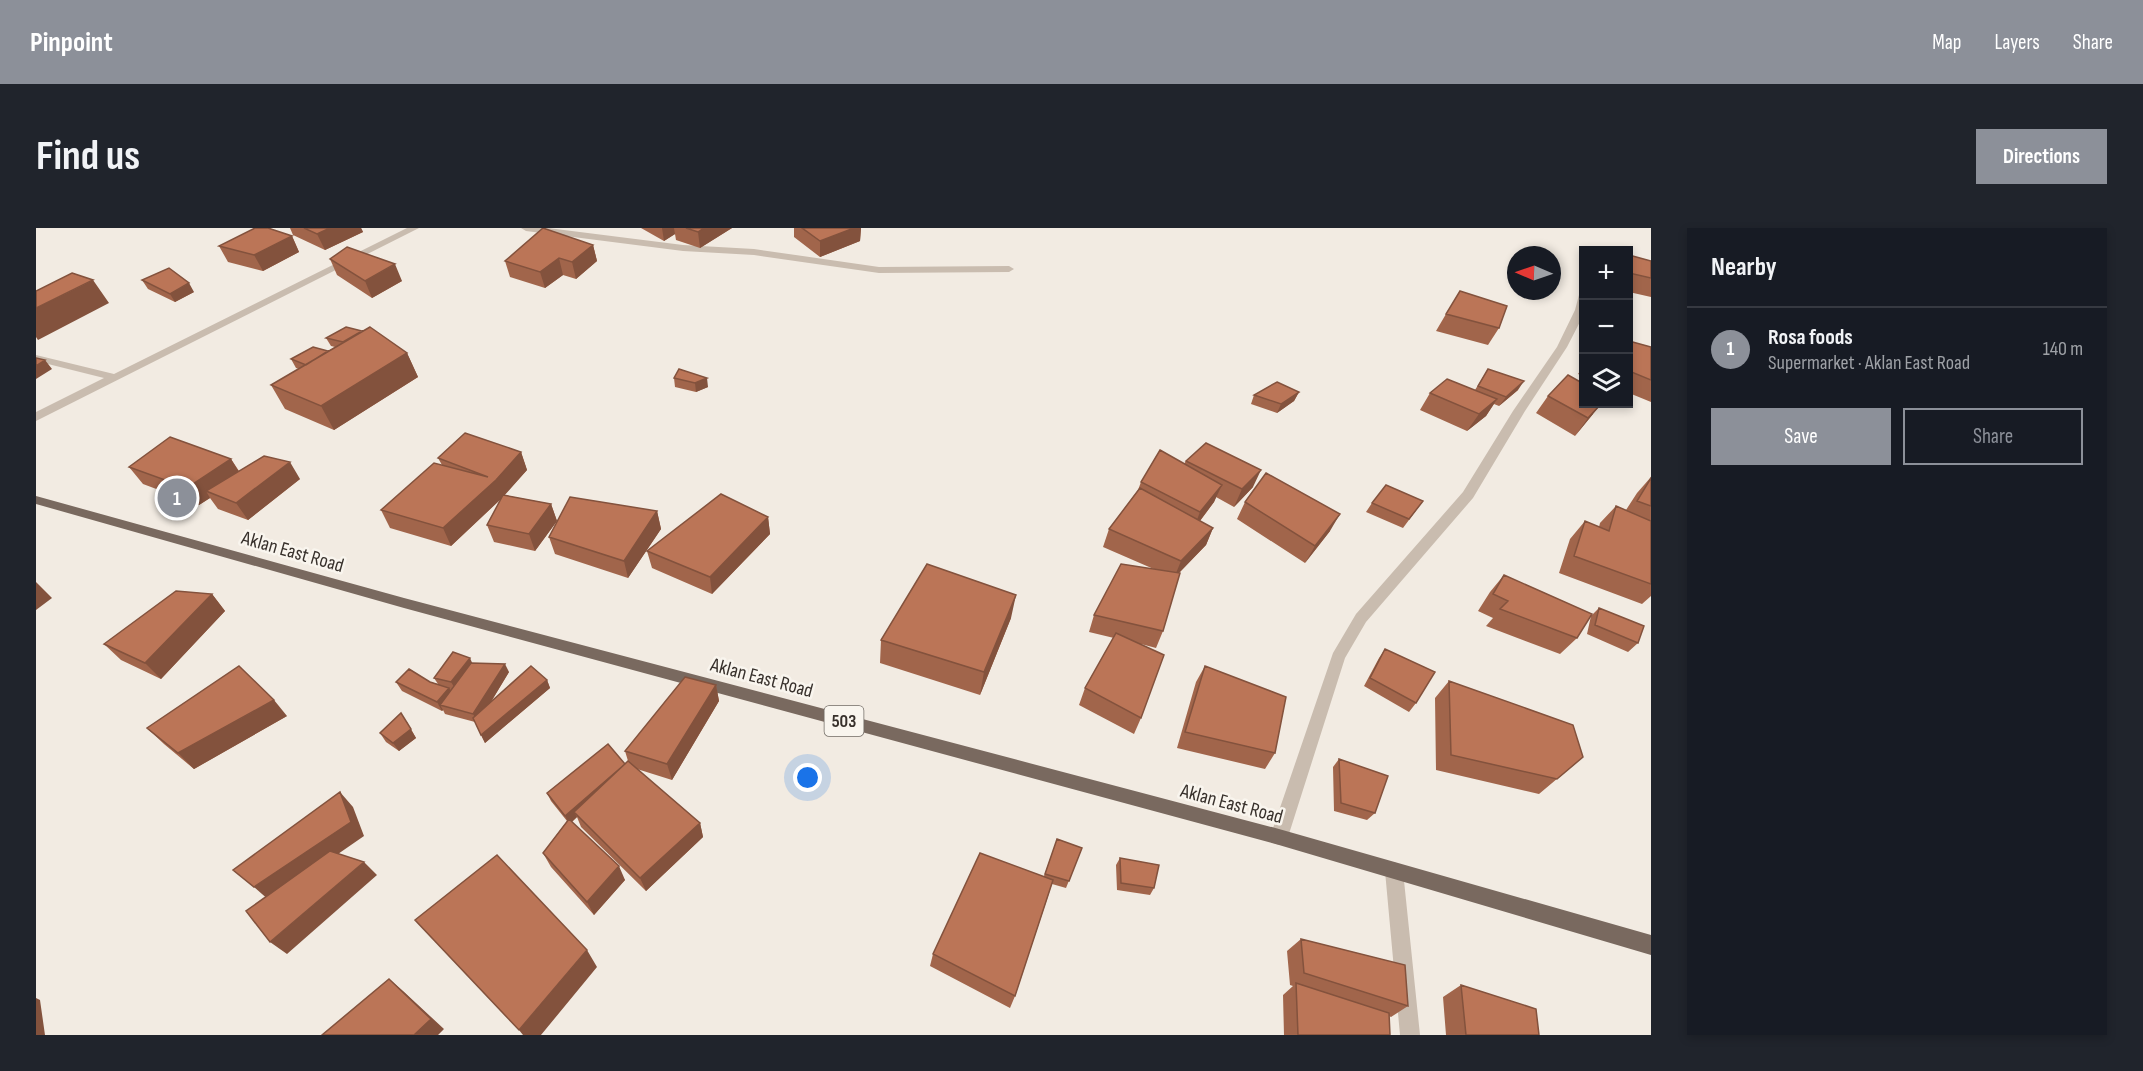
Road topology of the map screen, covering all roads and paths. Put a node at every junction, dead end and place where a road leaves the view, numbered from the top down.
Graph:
1 (414, 228) edge
2 (526, 228) edge
3 (1009, 269) dead end
4 (1582, 300) edge
5 (36, 358) edge
6 (113, 377) junction
7 (36, 417) edge
8 (36, 500) edge
9 (1279, 837) junction
10 (1394, 871) junction
11 (1651, 945) edge
12 (1410, 1035) edge

1 - 6 street
2 - 3 street
4 - 9 street
5 - 6 street
6 - 7 street
8 - 9 main road, Aklan East Road / 503
9 - 10 main road, Aklan East Road / 503
10 - 11 main road, Aklan East Road / 503
10 - 12 street

